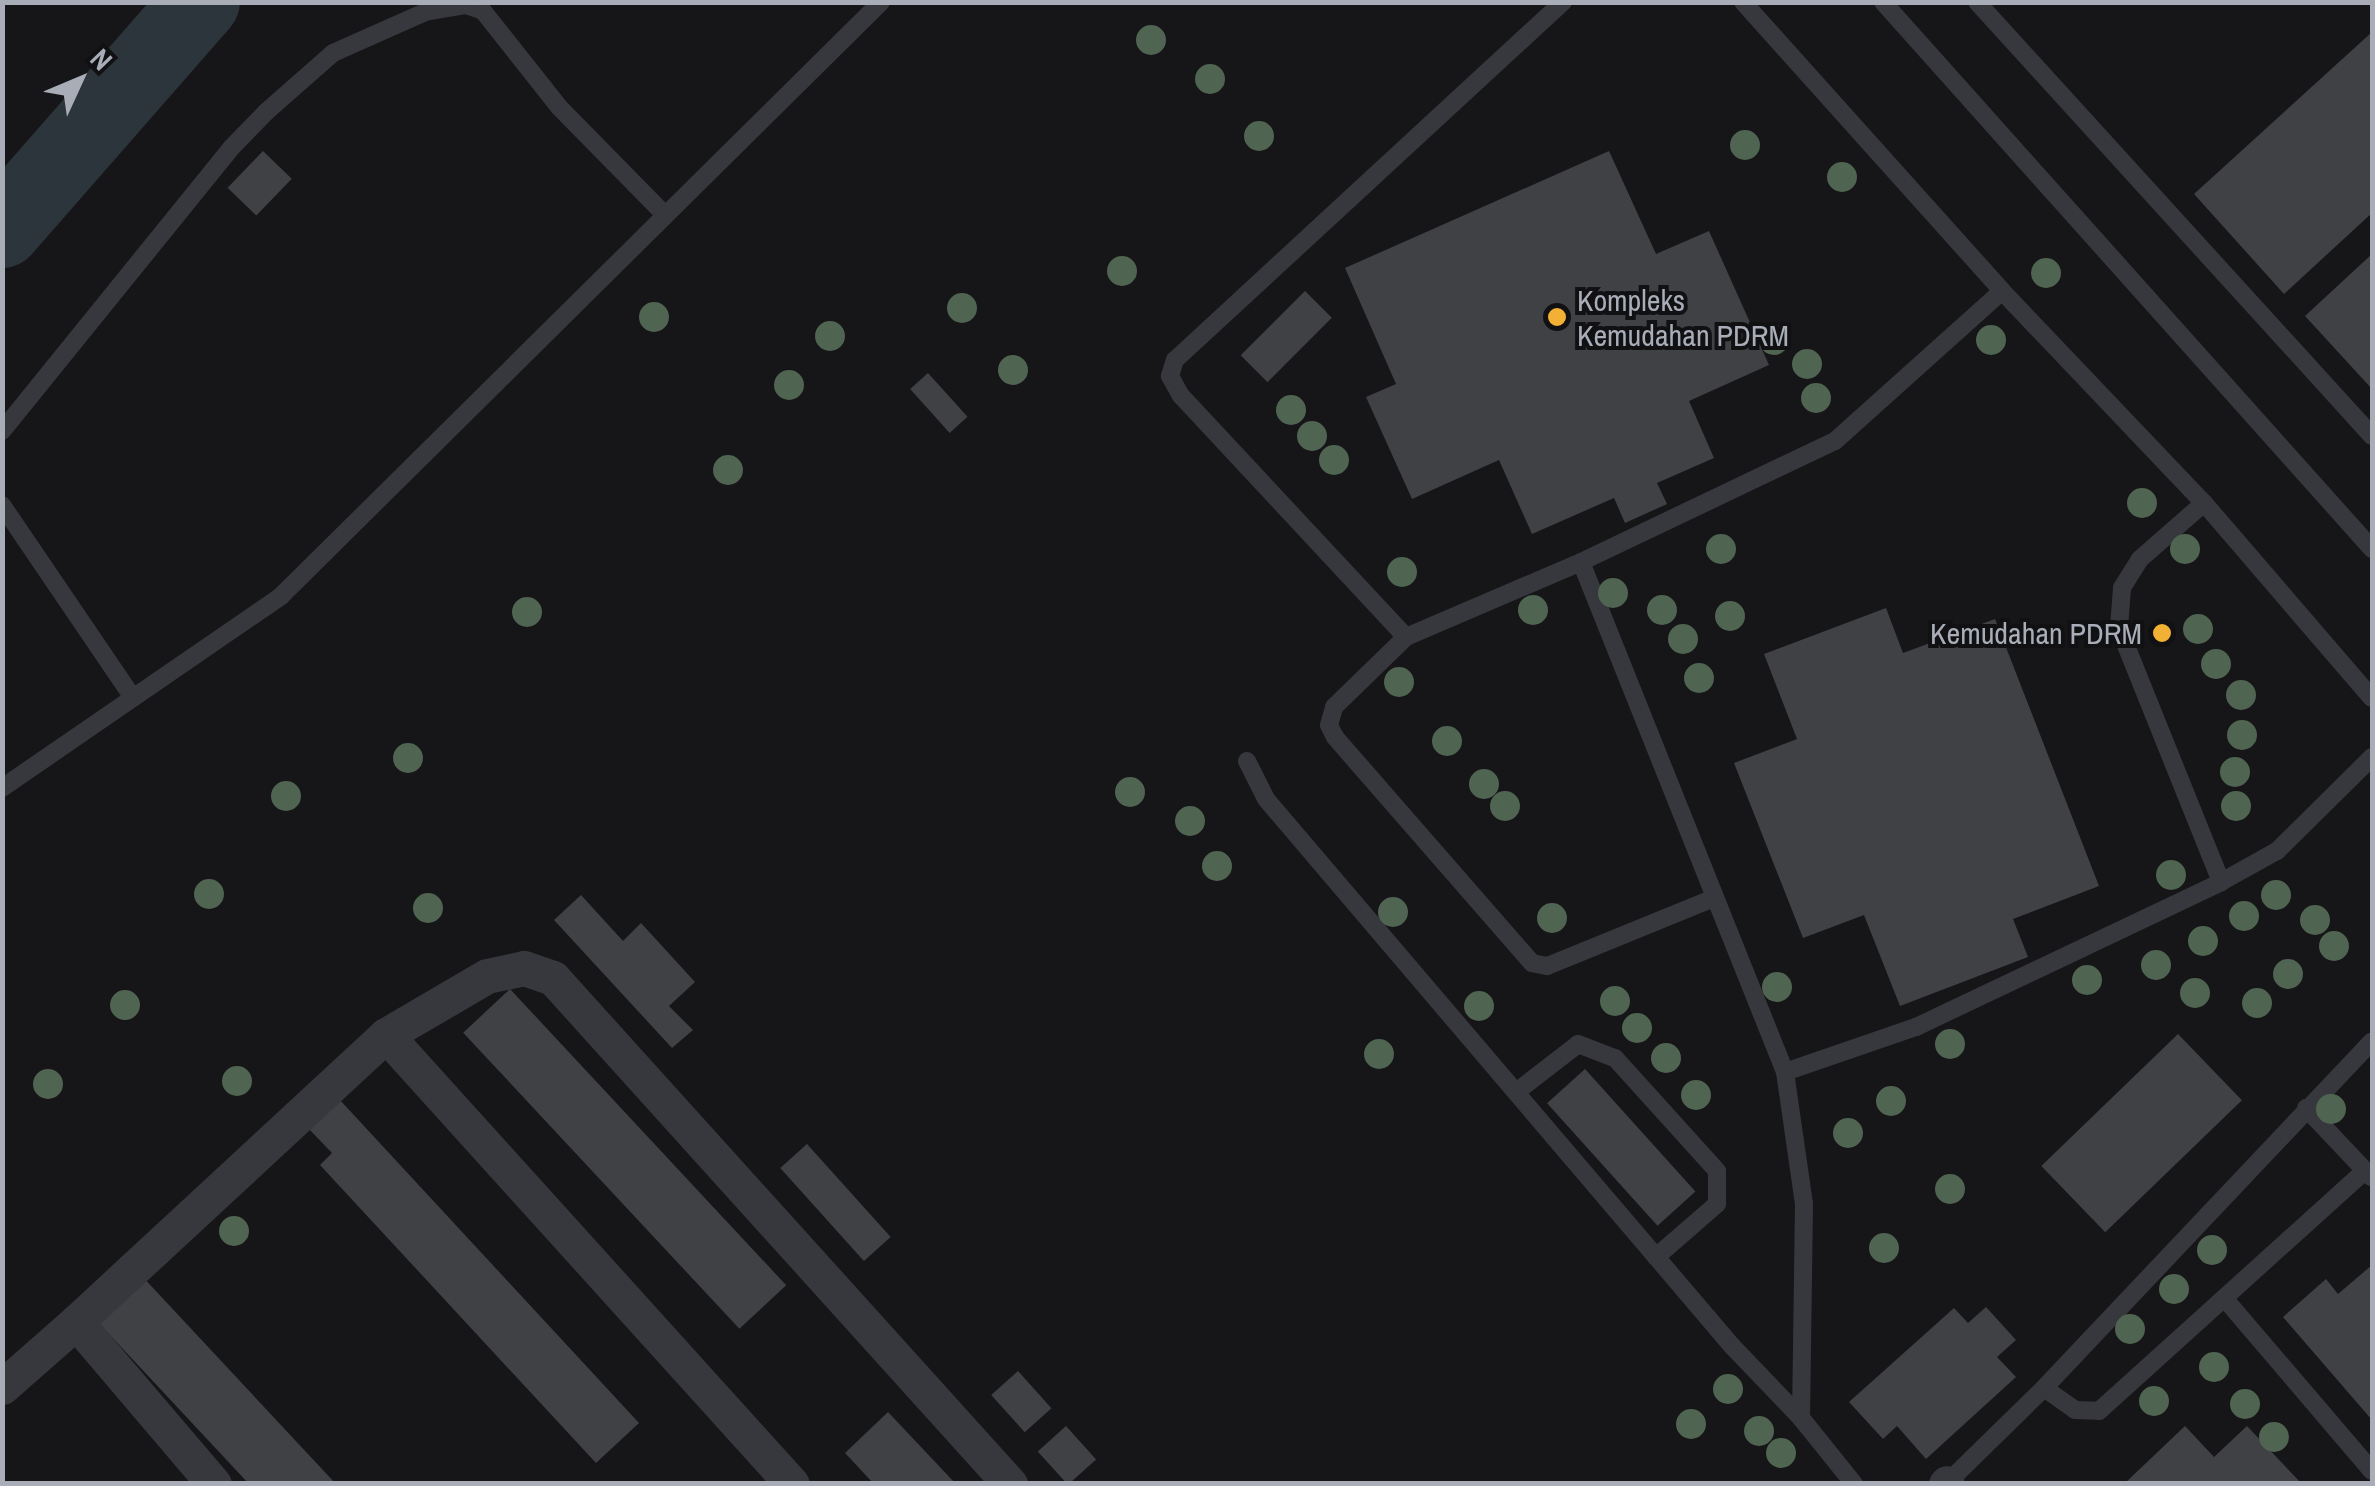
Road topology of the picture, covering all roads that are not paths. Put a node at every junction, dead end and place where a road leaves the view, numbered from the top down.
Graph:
1 (881, 2) edge
2 (1563, 2) edge
3 (1743, 2) edge
4 (1884, 2) edge
5 (1977, 2) edge
6 (664, 214) junction
7 (2002, 291) junction
8 (2, 431) edge
9 (2372, 436) edge
10 (2204, 503) junction
11 (2, 504) edge
12 (2372, 548) edge
13 (1581, 562) junction
14 (1406, 637) junction
15 (133, 698) junction
16 (2372, 698) edge
17 (2372, 757) edge
18 (1247, 761) dead end
19 (2, 788) edge
20 (2221, 882) junction
21 (1714, 898) junction
22 (386, 1035) junction
23 (2372, 1042) edge
24 (1785, 1072) junction
25 (1516, 1092) junction
26 (2306, 1108) junction
27 (2369, 1175) edge
28 (1656, 1257) junction
29 (2226, 1300) junction
30 (76, 1322) junction
31 (2, 1387) edge
32 (2044, 1388) junction
33 (1801, 1418) junction
34 (2372, 1472) edge
35 (1946, 1483) edge
36 (214, 1484) edge
37 (792, 1484) edge
38 (1010, 1484) edge
39 (1854, 1484) edge

1 - 6 lane
2 - 14 lane
3 - 7 lane
4 - 12 lane
5 - 9 lane
6 - 8 lane
6 - 15 lane
7 - 10 lane
7 - 13 lane
10 - 16 lane
10 - 20 lane
11 - 15 lane
13 - 14 lane
13 - 21 lane
14 - 21 lane
15 - 19 lane
17 - 20 lane
18 - 25 lane
20 - 24 lane
21 - 24 lane
22 - 30 street
22 - 37 street
22 - 38 street
23 - 26 lane
24 - 33 lane
25 - 28 lane
25 - 28 lane
26 - 27 lane
26 - 32 lane
27 - 29 lane
28 - 33 lane
29 - 32 lane
29 - 34 lane
30 - 31 street
30 - 36 street
32 - 35 lane
33 - 39 lane

